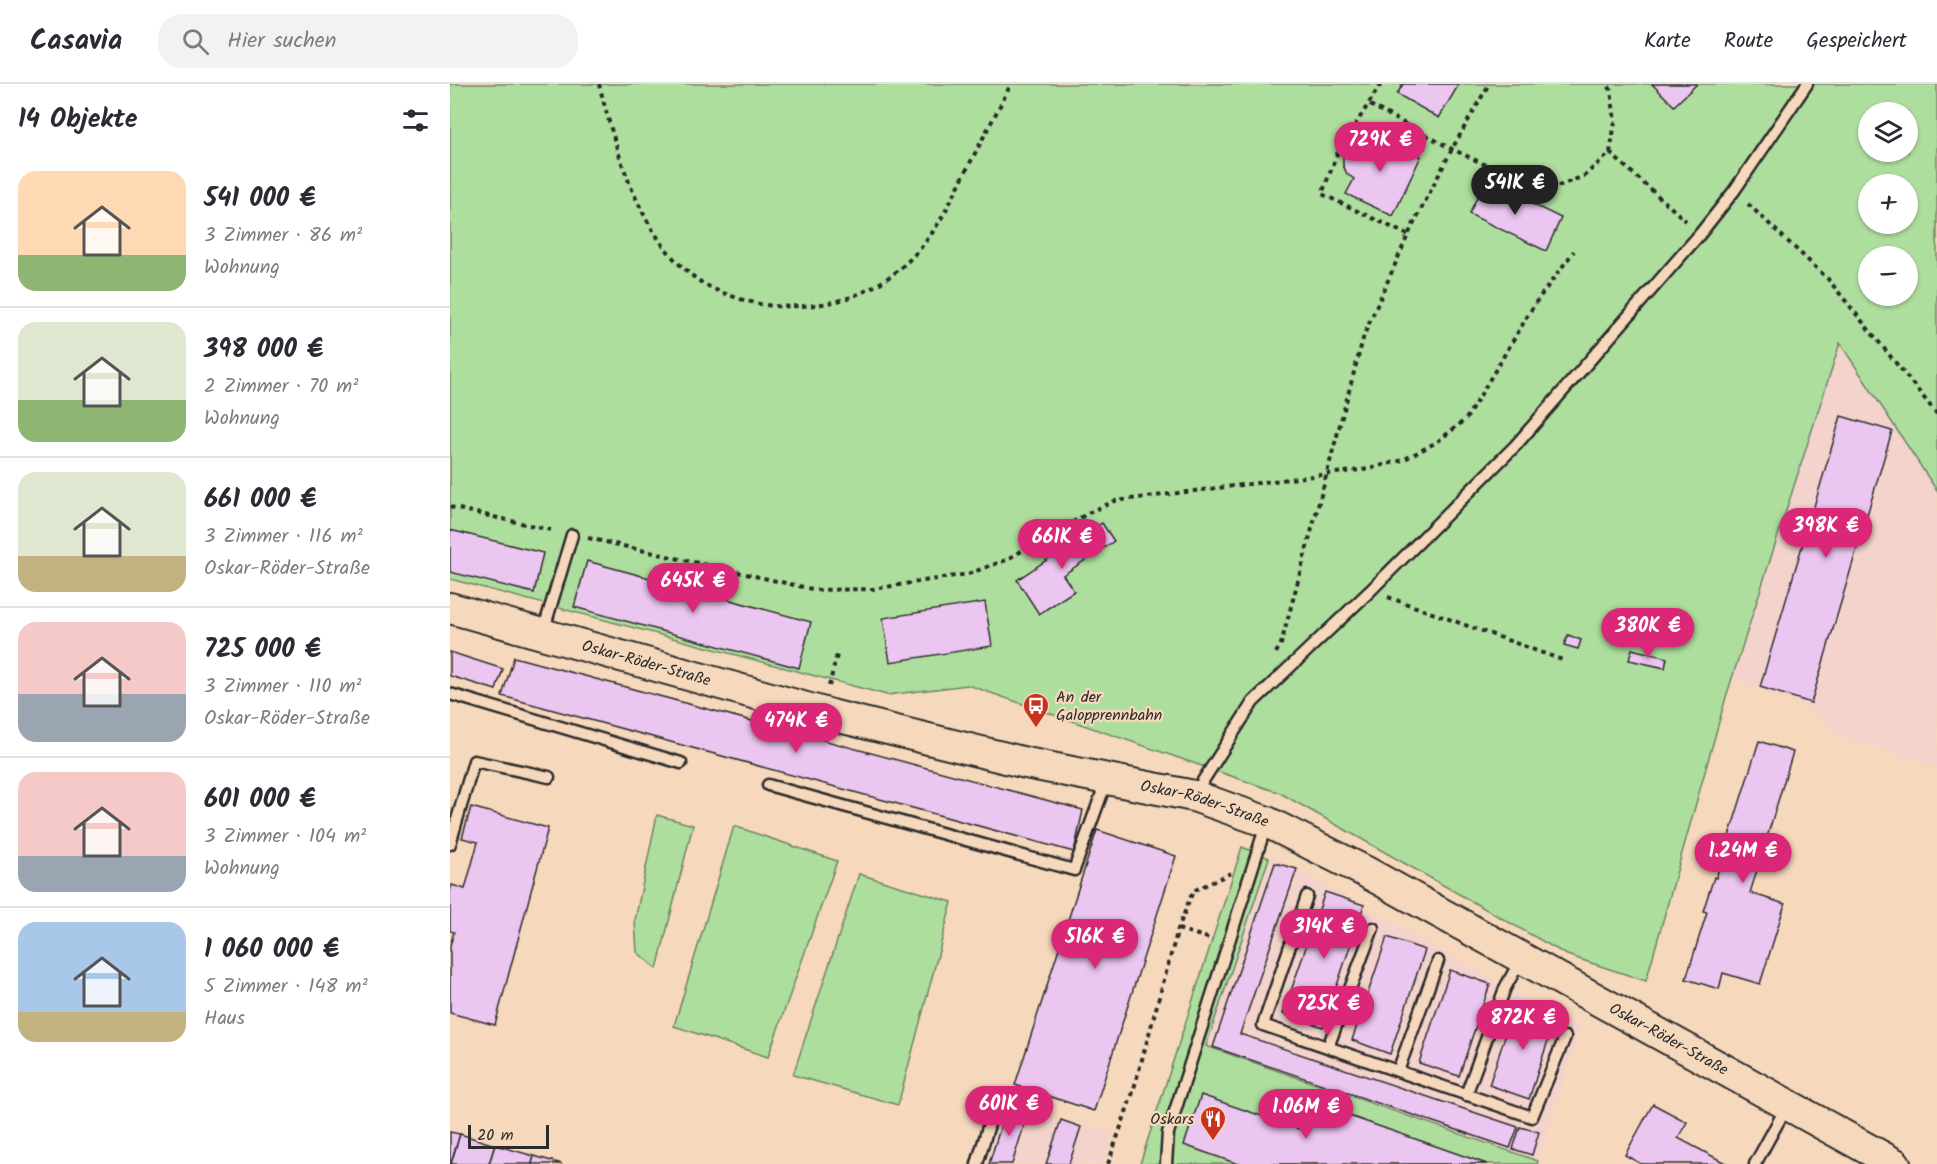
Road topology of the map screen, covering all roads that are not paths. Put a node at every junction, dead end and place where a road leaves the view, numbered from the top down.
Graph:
1 (1807, 84) edge
2 (572, 535) road end
3 (450, 608) edge
4 (542, 634) junction
5 (450, 694) edge
6 (681, 763) dead end
7 (549, 777) dead end
8 (1108, 779) junction
9 (768, 785) dead end
10 (1194, 796) junction
11 (1267, 822) junction
12 (450, 844) edge
13 (1306, 896) dead end
14 (1373, 928) dead end
15 (1521, 958) junction
16 (1438, 961) dead end
17 (1565, 1037) dead end
18 (1328, 1047) junction
19 (1398, 1071) junction
20 (1466, 1095) junction
21 (996, 1101) dead end
22 (1788, 1106) junction
23 (977, 1164) edge
24 (1166, 1164) edge
25 (1755, 1164) edge
26 (1895, 1164) edge

1 - 10 lane
2 - 4 lane
3 - 4 street, Oskar-Röder-Straße
4 - 8 street, Oskar-Röder-Straße
5 - 6 lane
7 - 12 lane
8 - 9 lane
8 - 10 street, Oskar-Röder-Straße
10 - 11 street, Oskar-Röder-Straße
11 - 15 street, Oskar-Röder-Straße
11 - 24 lane
13 - 18 lane
14 - 18 lane
15 - 20 lane
15 - 22 street, Oskar-Röder-Straße
16 - 19 lane
17 - 20 lane
18 - 19 lane
19 - 20 lane
21 - 23 lane
22 - 25 lane
22 - 26 street, Oskar-Röder-Straße

